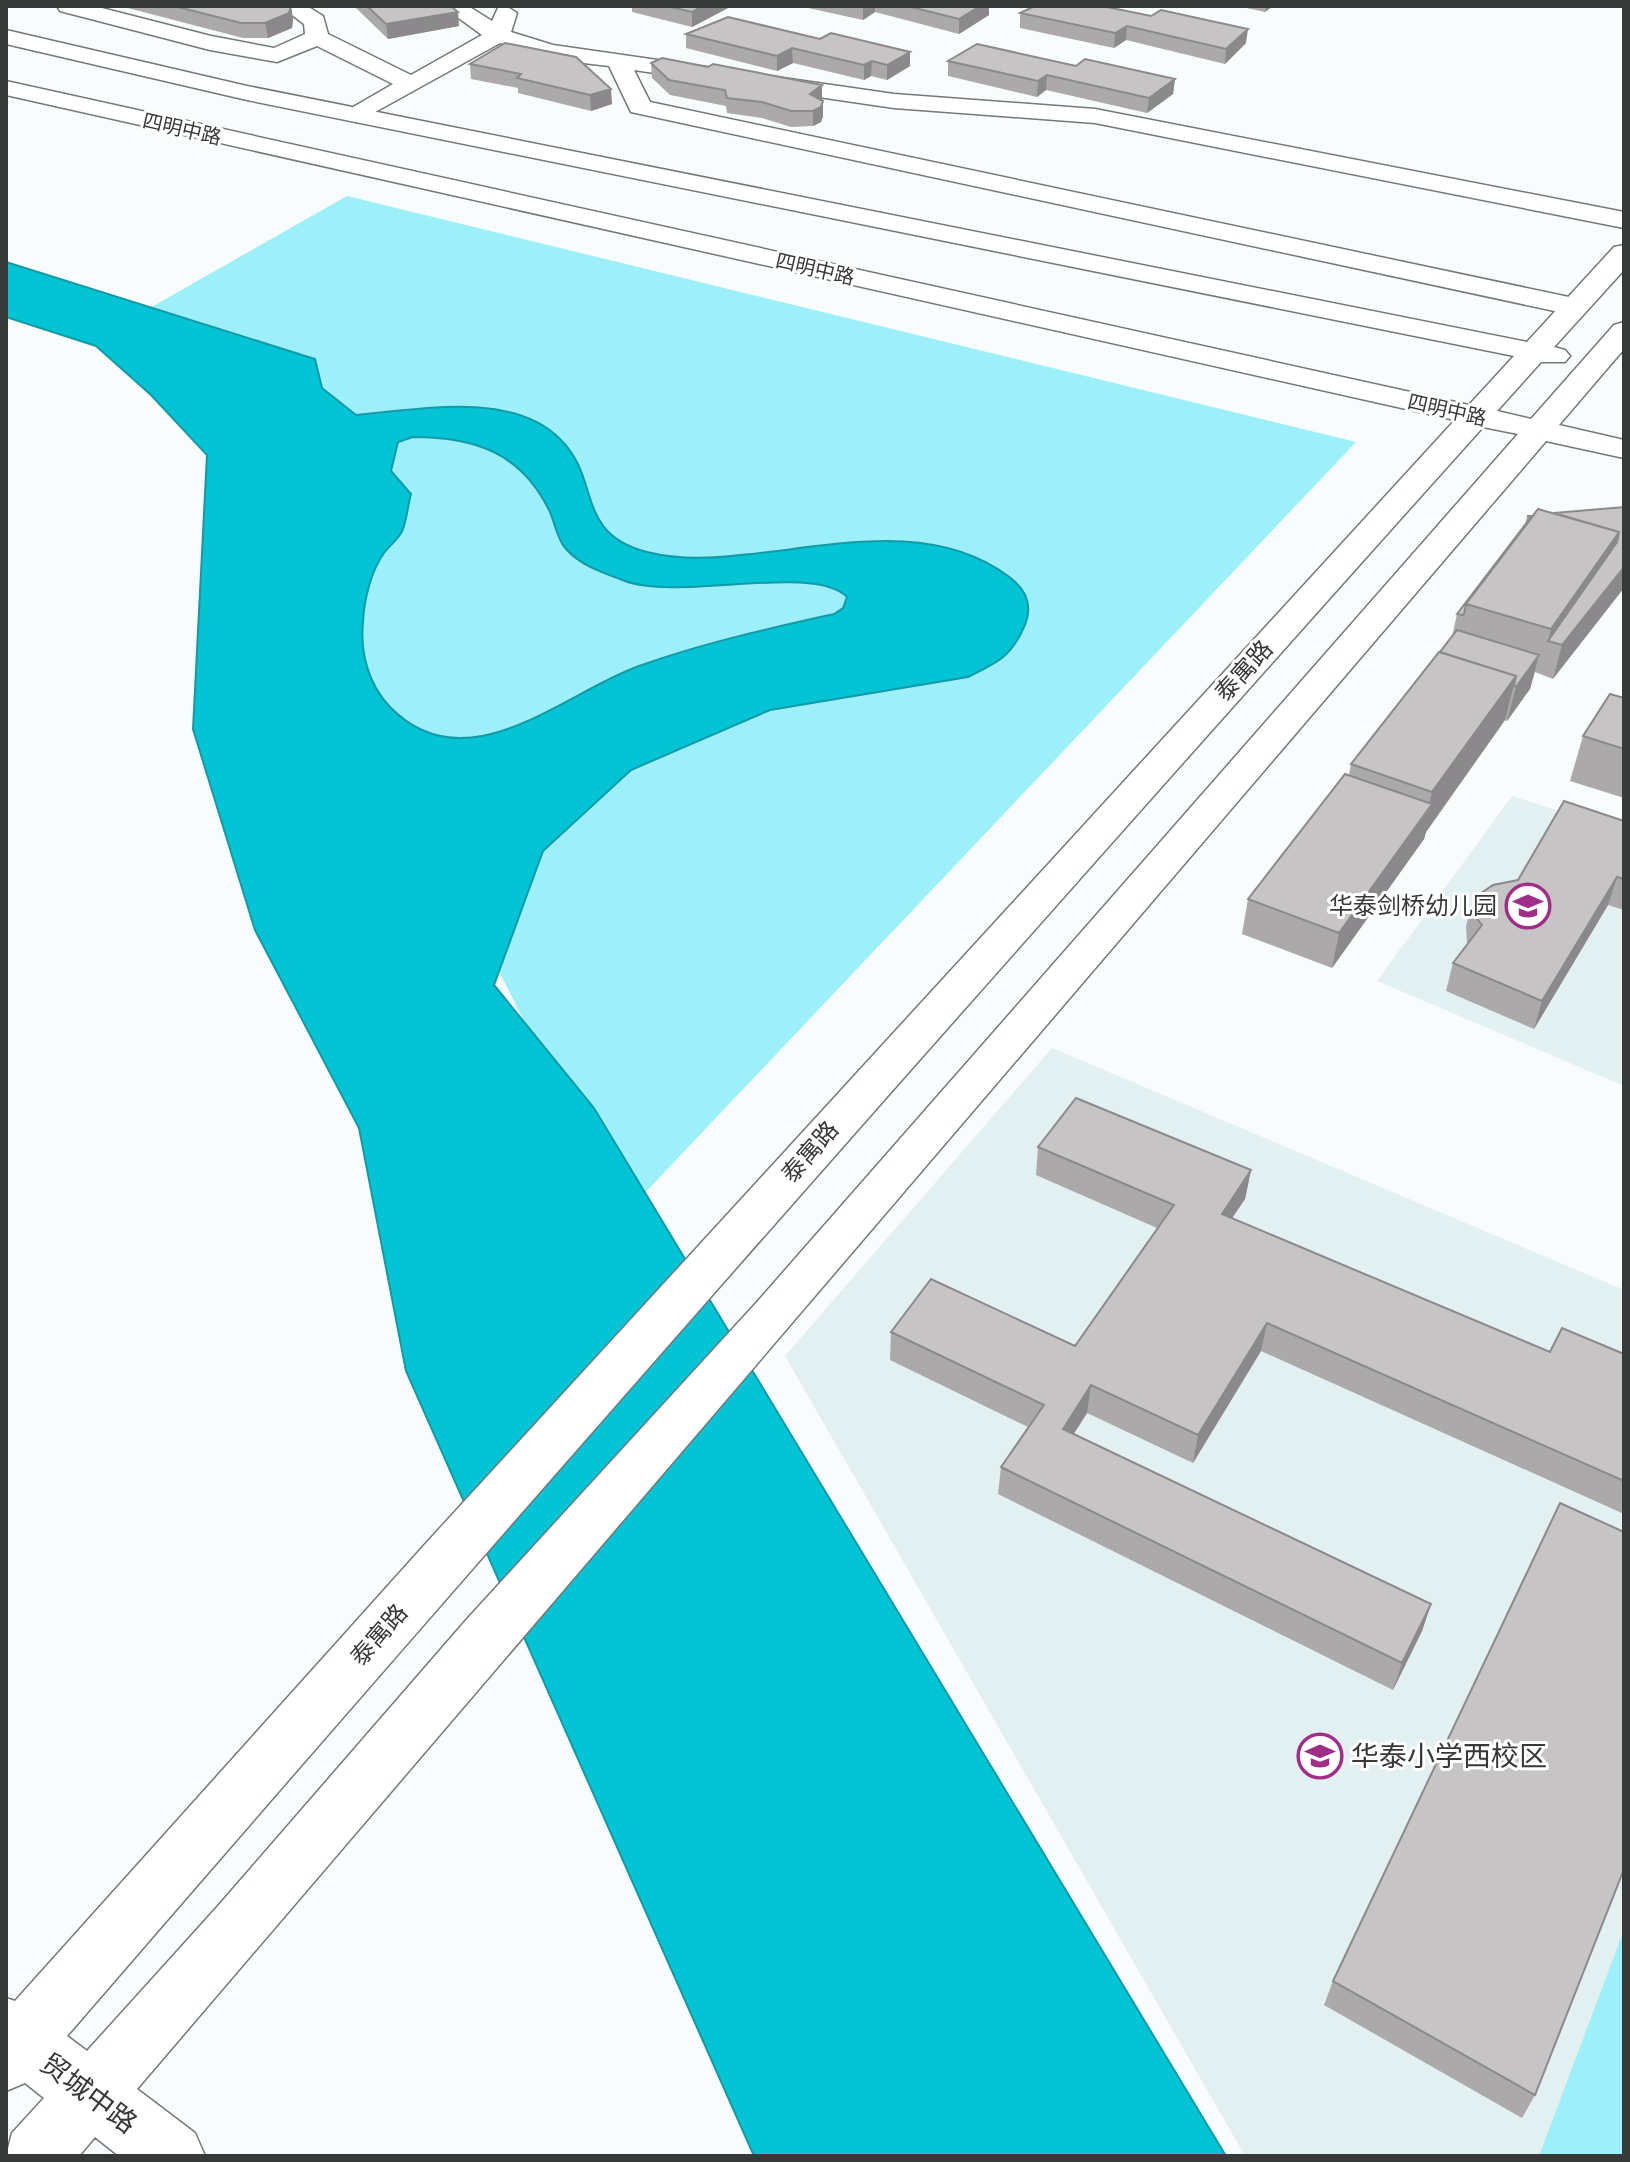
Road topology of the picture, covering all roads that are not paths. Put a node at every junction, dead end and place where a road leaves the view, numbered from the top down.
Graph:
1 (68, 6) edge
2 (291, 6) edge
3 (453, 6) edge
4 (505, 6) edge
5 (498, 35) junction
6 (6, 37) edge
7 (317, 37) junction
8 (195, 40) junction
9 (618, 60) junction
10 (134, 67) junction
11 (411, 84) junction
12 (6, 88) edge
13 (357, 115) junction
14 (1624, 220) edge
15 (1624, 253) edge
16 (1573, 306) junction
17 (1624, 331) edge
18 (1532, 352) junction
19 (1610, 367) edge
20 (1474, 416) junction
21 (1540, 431) junction
22 (1624, 449) edge
23 (11, 2043) edge
24 (90, 2094) junction
25 (35, 2156) edge
26 (172, 2156) edge

1 - 8 main road
2 - 7 main road
3 - 5 main road
4 - 5 main road
5 - 9 main road
5 - 11 main road
6 - 10 main road
7 - 8 main road
7 - 11 main road
8 - 10 main road
9 - 14 main road
9 - 16 main road
10 - 13 main road
11 - 13 main road
12 - 20 main road, 四明中路
13 - 18 main road
15 - 16 main road, 泰寓路
16 - 18 main road, 泰寓路
17 - 19 main road
18 - 19 main road
18 - 20 main road, 泰寓路
19 - 21 main road
20 - 21 main road, 四明中路
20 - 23 main road, 泰寓路
21 - 22 main road, 四明中路
21 - 24 main road
23 - 24 main road, 贸城中路
24 - 25 main road
24 - 26 main road, 贸城中路

